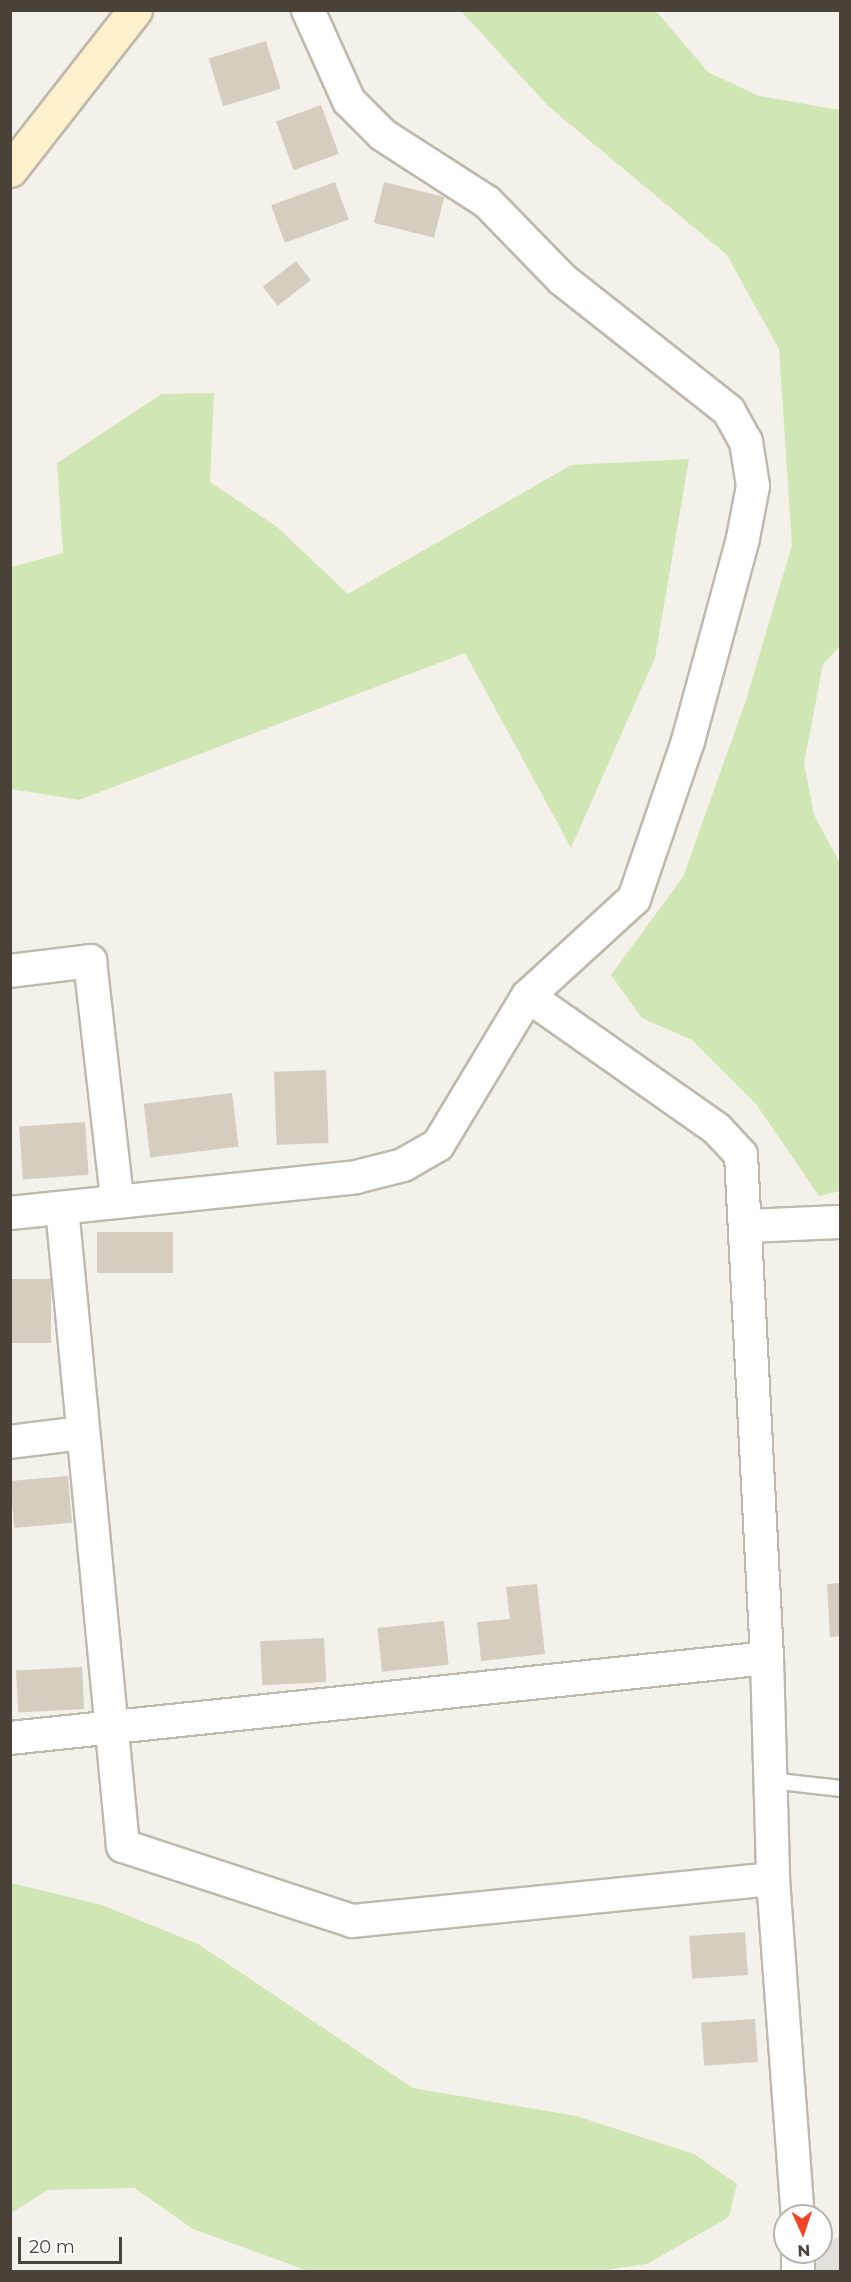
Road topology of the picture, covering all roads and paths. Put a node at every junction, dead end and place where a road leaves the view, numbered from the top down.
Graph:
1 (135, 10) edge
2 (308, 10) edge
3 (10, 170) edge
4 (10, 971) edge
5 (528, 996) junction
6 (117, 1198) junction
7 (62, 1208) junction
8 (10, 1213) edge
9 (840, 1222) edge
10 (747, 1226) junction
11 (82, 1433) junction
12 (10, 1442) edge
13 (767, 1658) junction
14 (114, 1724) junction
15 (10, 1738) edge
16 (769, 1780) junction
17 (840, 1788) edge
18 (773, 1879) junction
19 (797, 2204) edge

1 - 3 street
2 - 5 street
4 - 6 street
5 - 6 street
5 - 10 street
6 - 7 street
7 - 8 street
7 - 11 street
9 - 10 street
10 - 13 street
11 - 12 street
11 - 14 street
13 - 14 street
13 - 16 street
14 - 15 street
14 - 18 street
16 - 17 lane
16 - 18 street
18 - 19 street

